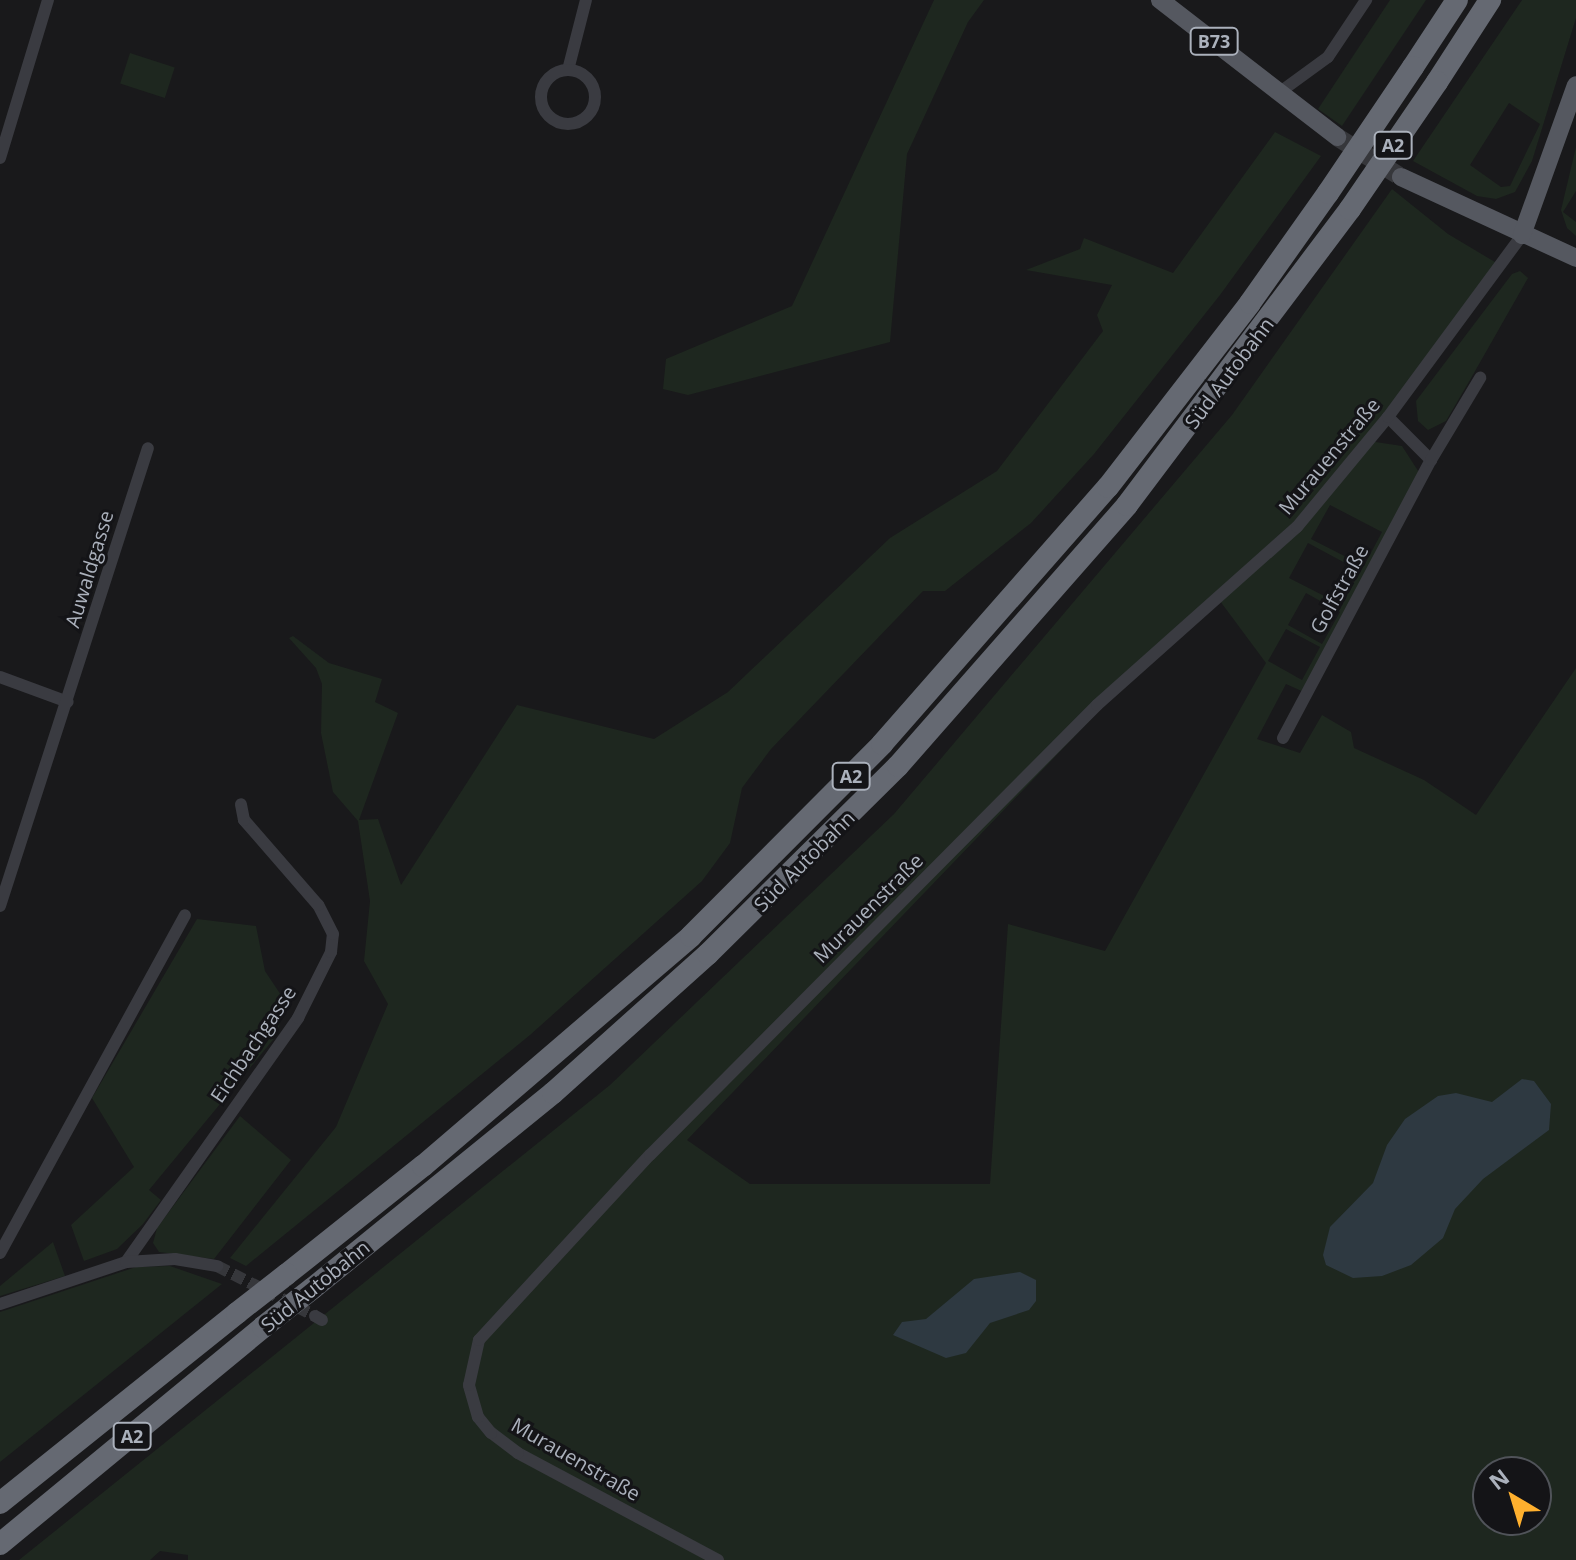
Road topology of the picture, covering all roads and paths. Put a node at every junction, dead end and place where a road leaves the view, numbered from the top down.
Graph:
1 (48, 0) edge
2 (586, 0) edge
3 (1160, 0) edge
4 (1366, 0) edge
5 (1457, 0) edge
6 (1490, 0) edge
7 (568, 70) junction
8 (1576, 85) edge
9 (1280, 92) junction
10 (1337, 137) tunnel mouth
11 (0, 158) edge
12 (1401, 177) tunnel mouth
13 (1522, 235) junction
14 (1576, 258) edge
15 (1480, 378) dead end
16 (1388, 417) junction
17 (148, 448) dead end
18 (1431, 460) junction
19 (0, 677) edge
20 (68, 702) junction
21 (1283, 738) dead end
22 (241, 804) dead end
23 (0, 906) edge
24 (185, 915) dead end
25 (0, 1253) edge
26 (126, 1262) junction
27 (217, 1266) tunnel mouth
28 (0, 1304) edge
29 (0, 1503) edge
30 (0, 1544) edge
31 (718, 1560) edge

1 - 11 street
2 - 7 street
3 - 9 main road, B73
4 - 9 street
5 - 29 highway, Süd Autobahn / A2, bridge
6 - 30 highway, Süd Autobahn / A2, bridge
7 - 7 street
8 - 13 main road
9 - 10 main road, B73
12 - 13 main road
13 - 14 main road
13 - 16 street, Murauenstraße
15 - 18 street, Golfstraße
16 - 18 street
16 - 31 street, Murauenstraße
17 - 20 street, Auwaldgasse
18 - 21 street, Golfstraße
19 - 20 street
20 - 23 street, Auwaldgasse
22 - 26 street, Eichbachgasse
24 - 25 street
26 - 27 street
26 - 28 street

